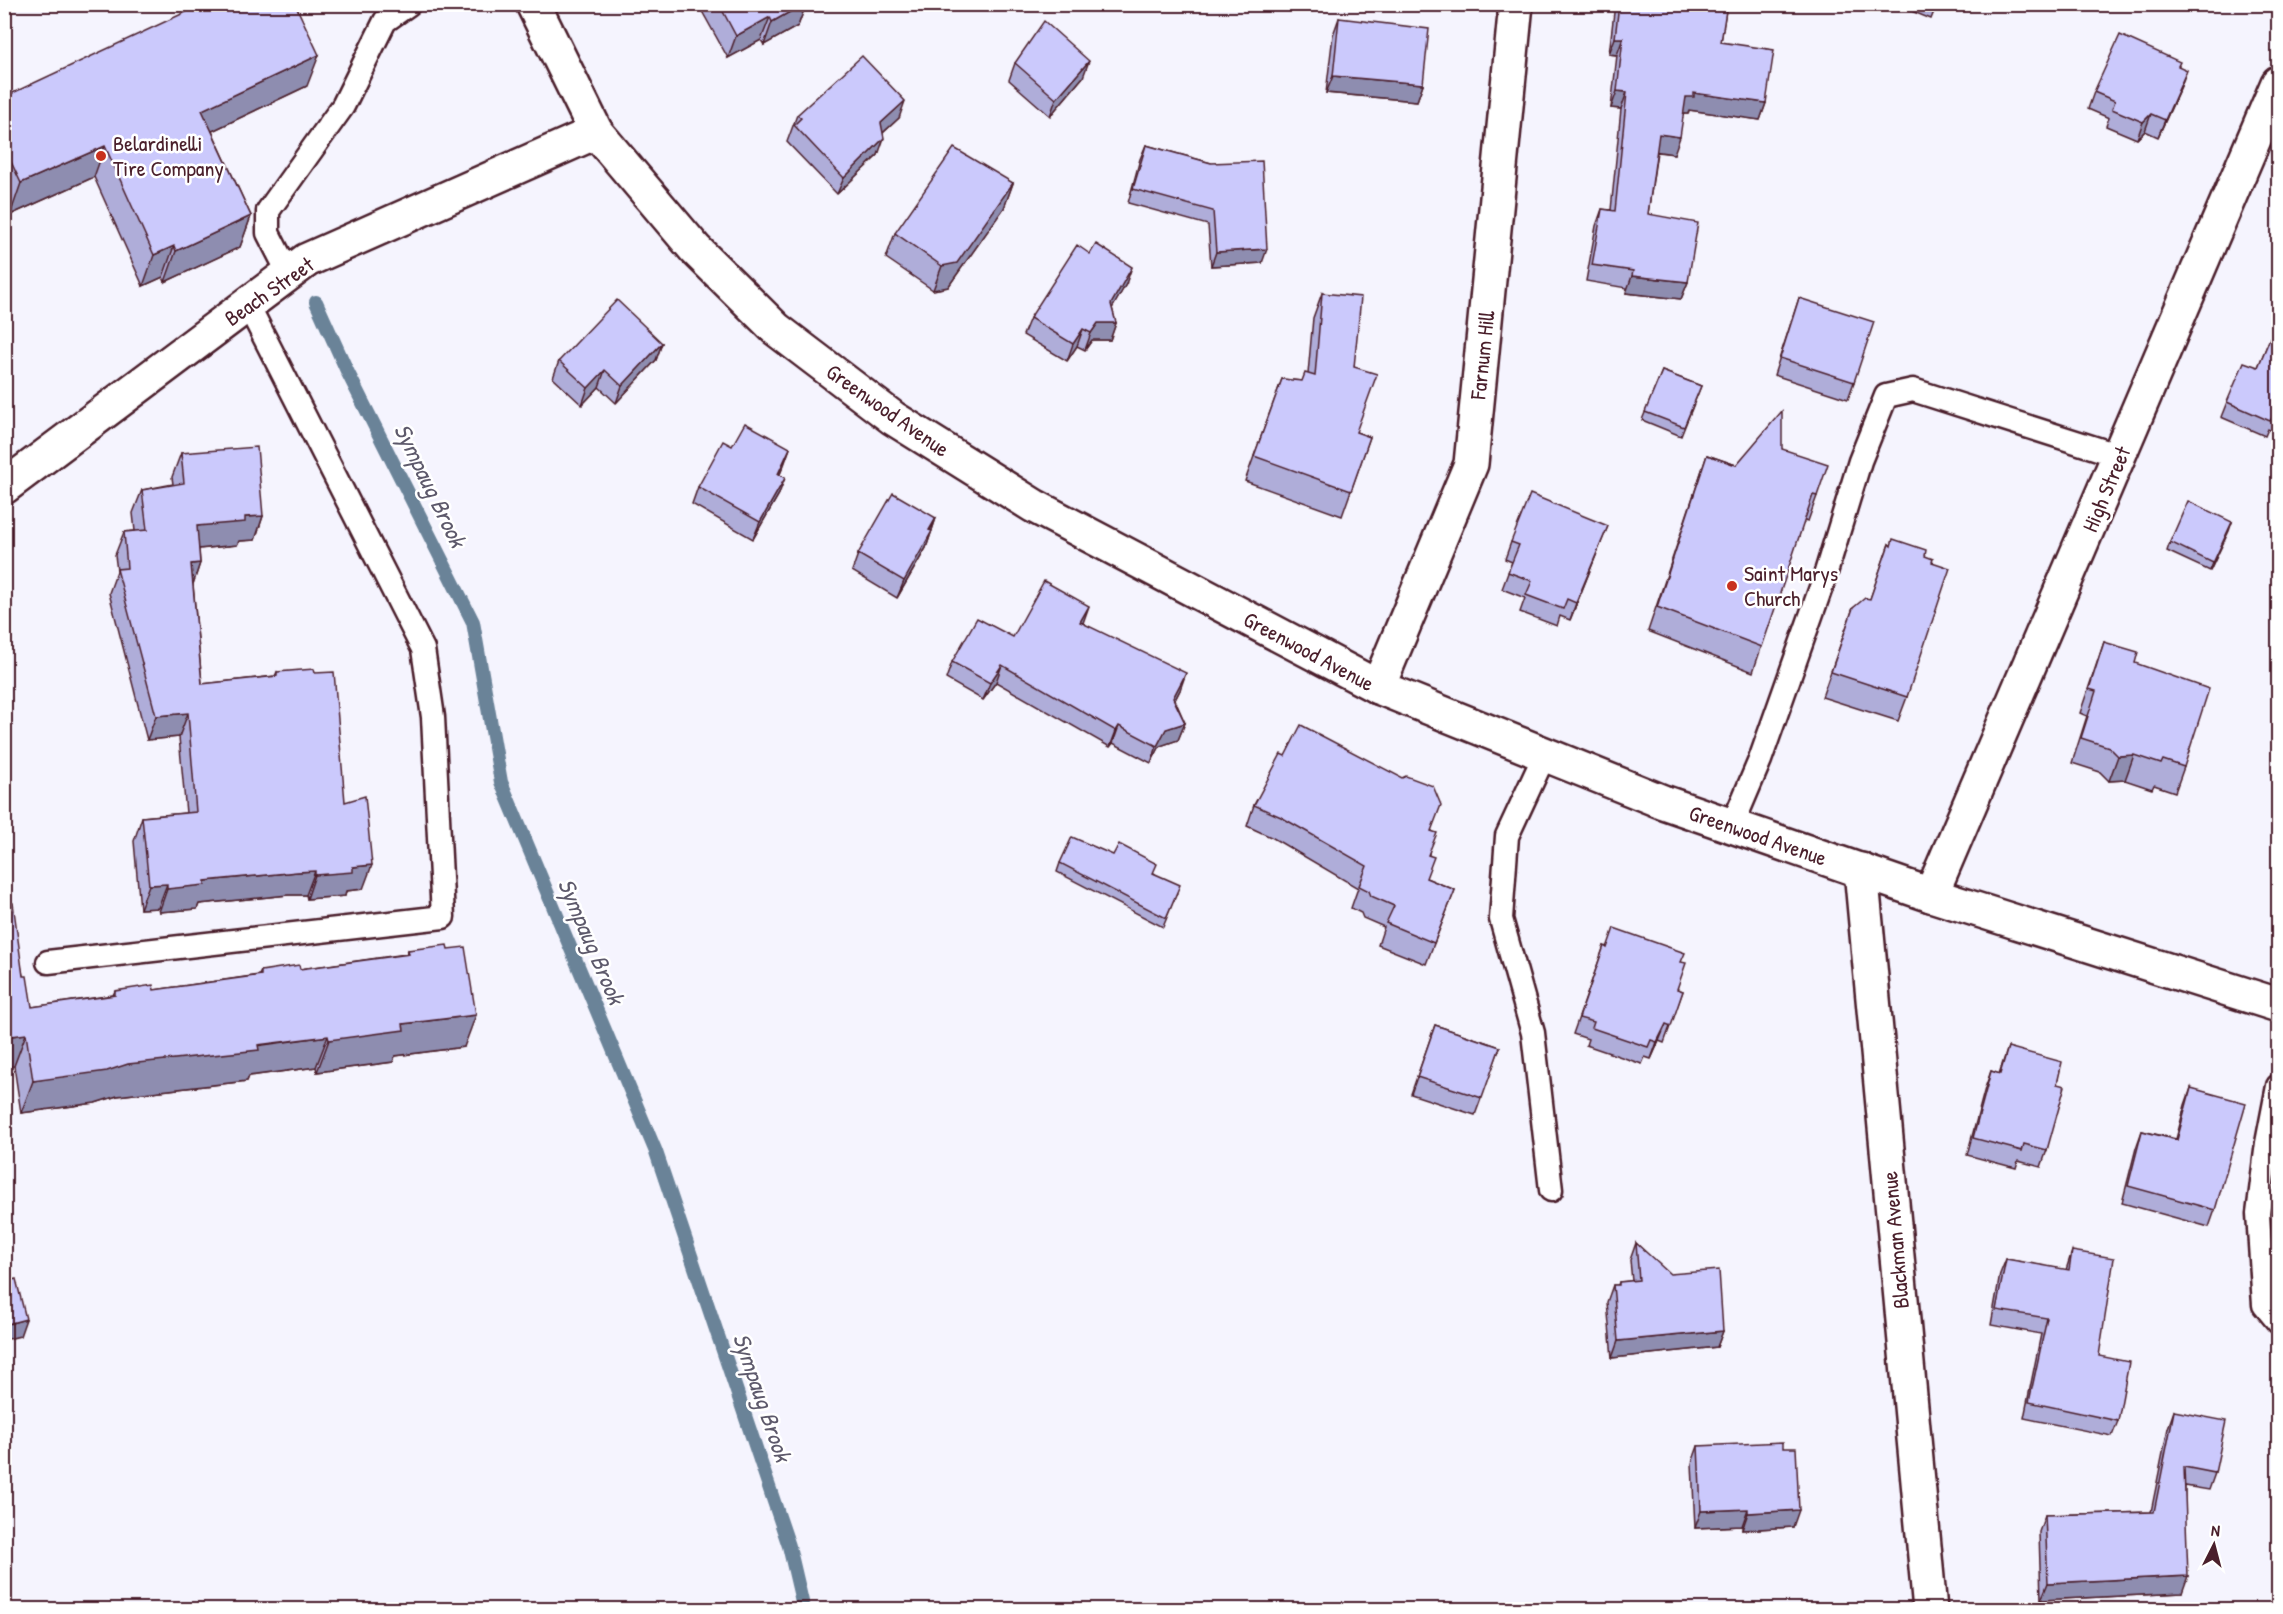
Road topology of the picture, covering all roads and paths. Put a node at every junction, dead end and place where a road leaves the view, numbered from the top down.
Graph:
1 (409, 4) edge
2 (533, 4) edge
3 (1516, 4) edge
4 (2278, 83) edge
5 (596, 132) junction
6 (289, 274) junction
7 (248, 305) junction
8 (2120, 456) junction
9 (4, 487) edge
10 (1378, 687) junction
11 (1545, 754) junction
12 (1732, 826) junction
13 (1861, 870) junction
14 (1931, 895) junction
15 (48, 962) dead end
16 (2278, 1005) edge
17 (2278, 1086) edge
18 (1551, 1190) dead end
19 (2278, 1322) edge
20 (1930, 1610) edge

1 - 6 lane
2 - 5 street, Greenwood Avenue
3 - 10 street, Farnum Hill
4 - 8 street, High Street
5 - 6 street, Beach Street
5 - 10 street, Greenwood Avenue
6 - 7 street, Beach Street
7 - 9 street, Beach Street
7 - 15 lane
8 - 12 lane
8 - 14 street, High Street
10 - 11 street, Greenwood Avenue
11 - 12 street, Greenwood Avenue
11 - 18 lane
12 - 13 street, Greenwood Avenue
13 - 14 street, Greenwood Avenue
13 - 20 street, Blackman Avenue
14 - 16 street, Greenwood Avenue
17 - 19 lane

